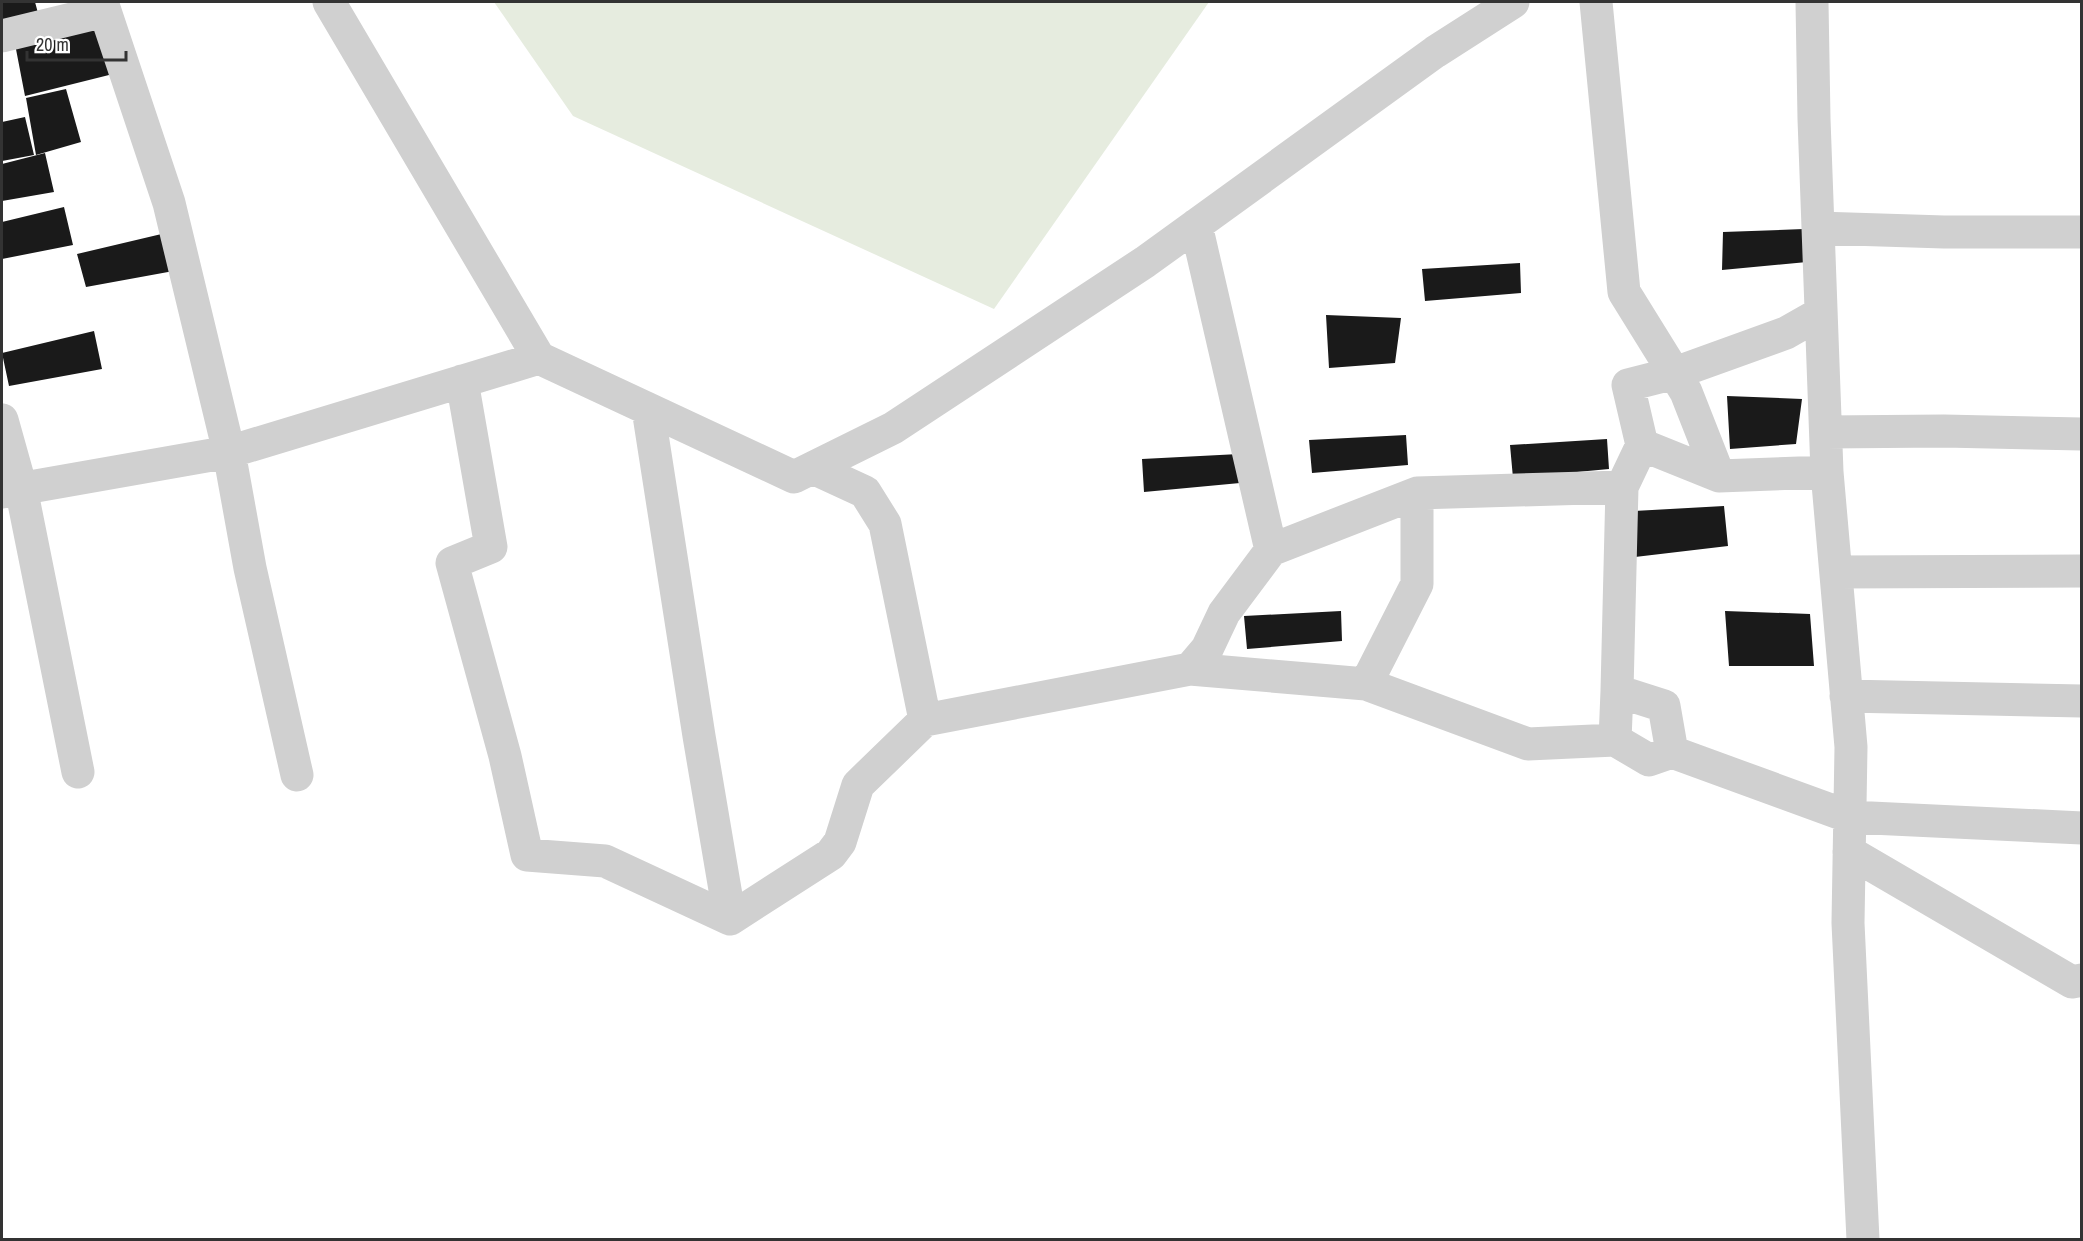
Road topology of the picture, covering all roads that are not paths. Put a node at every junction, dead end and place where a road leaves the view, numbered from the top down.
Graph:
1 (329, 2) edge
2 (1513, 2) edge
3 (1596, 2) edge
4 (1812, 2) edge
5 (104, 6) edge
6 (2, 36) edge
7 (1196, 225) junction
8 (1818, 228) junction
9 (2082, 232) edge
10 (1821, 313) junction
11 (538, 358) junction
12 (1675, 373) junction
13 (462, 381) junction
14 (648, 409) junction
15 (2, 420) edge
16 (1826, 432) junction
17 (2082, 434) edge
18 (1642, 445) junction
19 (228, 452) junction
20 (813, 468) junction
21 (1827, 472) junction
22 (1719, 476) junction
23 (1622, 488) junction
24 (11, 490) edge
25 (1417, 493) junction
26 (1271, 550) junction
27 (2082, 571) edge
28 (1836, 572) junction
29 (1190, 669) junction
30 (1365, 684) junction
31 (1617, 691) junction
32 (1846, 696) junction
33 (2082, 701) edge
34 (925, 720) junction
35 (1615, 740) junction
36 (1672, 752) junction
37 (78, 772) dead end
38 (297, 775) dead end
39 (1850, 817) junction
40 (2082, 828) edge
41 (1849, 852) junction
42 (730, 919) junction
43 (2082, 980) edge
44 (1863, 1239) edge

1 - 11 street
2 - 7 street
3 - 12 street
4 - 8 street
5 - 6 street
5 - 19 street
7 - 20 street
7 - 26 street
8 - 9 street
8 - 10 street
10 - 12 street
10 - 16 street
11 - 13 street
11 - 14 street
12 - 18 street
12 - 22 street
13 - 19 street
13 - 42 street
14 - 20 street
14 - 42 street
15 - 24 street
16 - 17 street
16 - 21 street
18 - 22 street
18 - 23 street
19 - 24 street
19 - 38 street
20 - 34 street
21 - 22 street
21 - 28 street
23 - 25 street
23 - 31 street
24 - 37 street
25 - 26 street
25 - 30 street
26 - 29 street
27 - 28 street
28 - 32 street
29 - 30 street
29 - 34 street
30 - 35 street
31 - 35 street
31 - 36 street
32 - 33 street
32 - 39 street
34 - 42 street
35 - 36 street
36 - 39 street
39 - 40 street
39 - 41 street
41 - 43 street
41 - 44 street

